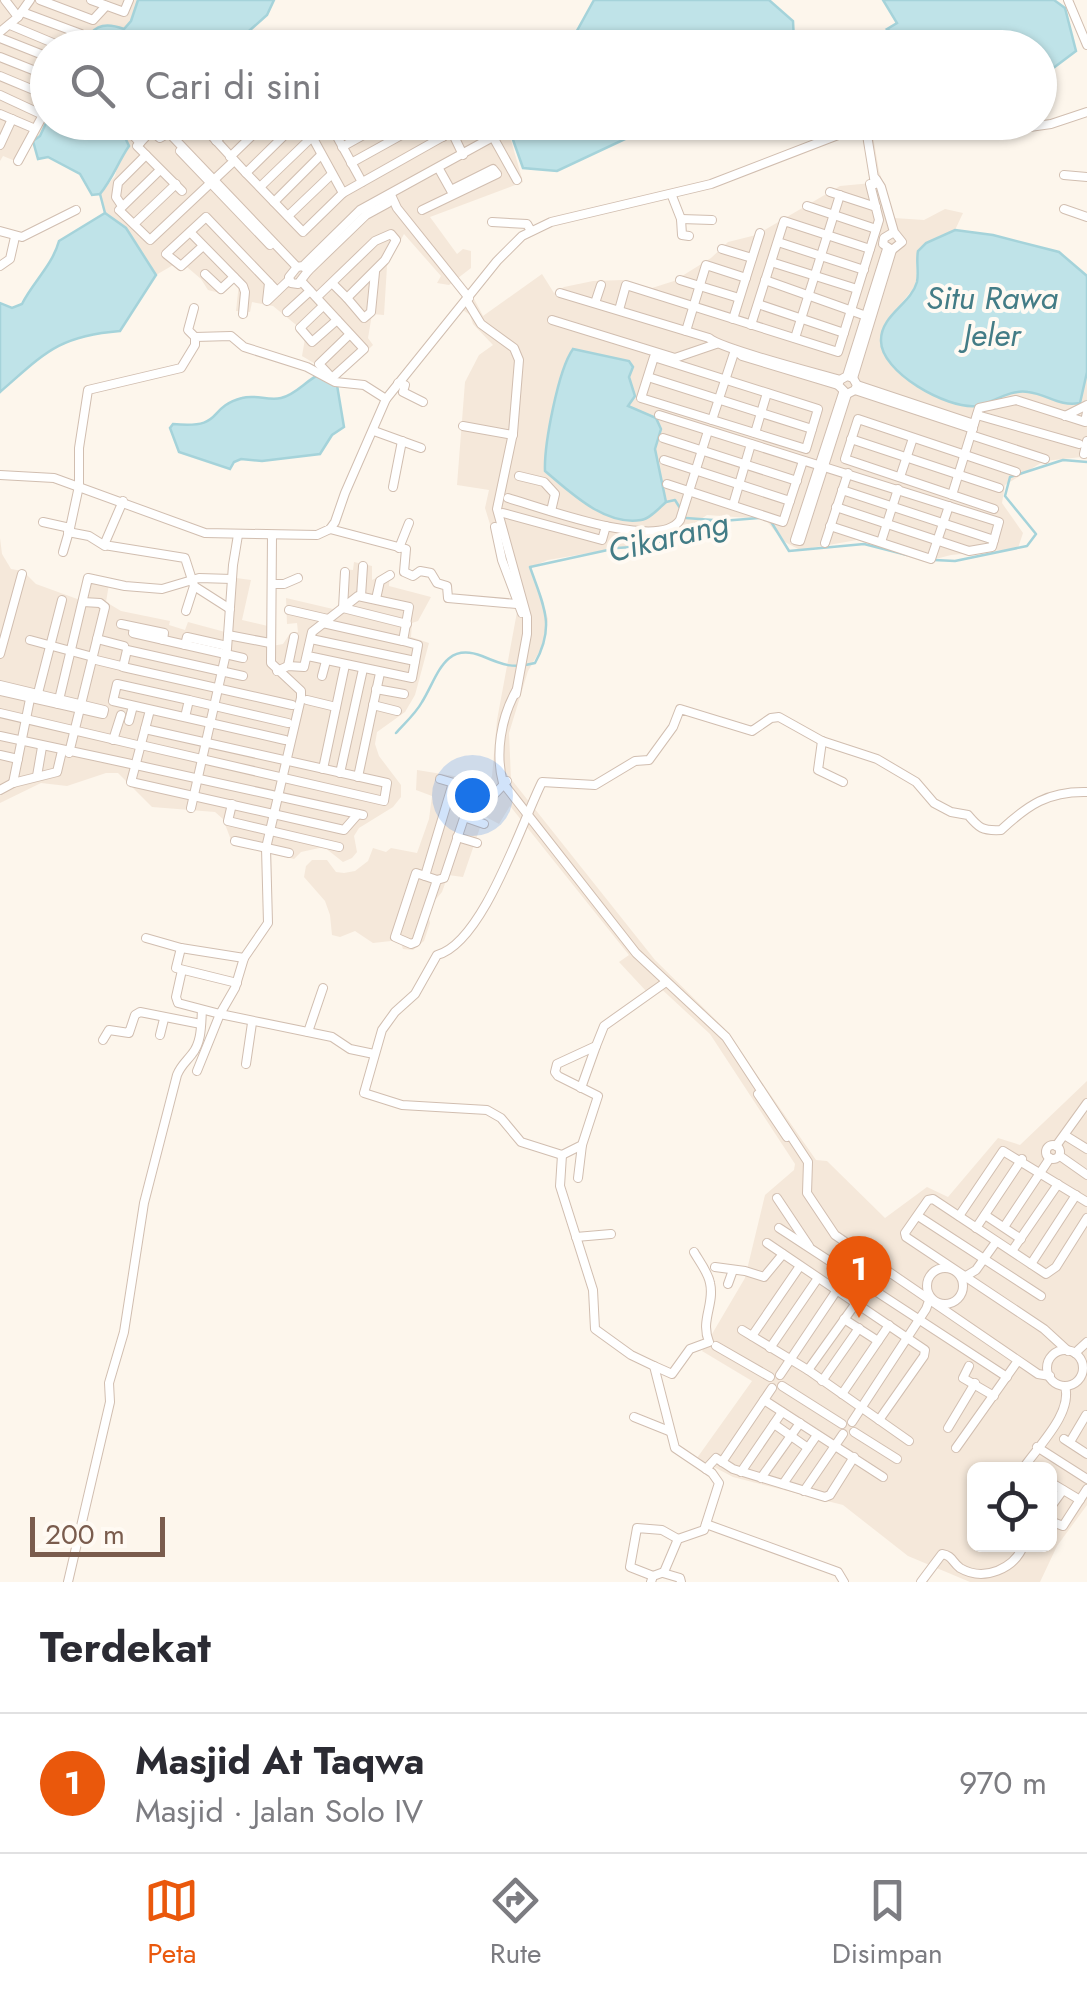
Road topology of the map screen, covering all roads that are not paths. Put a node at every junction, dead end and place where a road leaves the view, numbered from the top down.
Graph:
1 (2, 0) edge
2 (30, 0) edge
3 (40, 0) edge
4 (91, 0) edge
5 (129, 0) edge
6 (1068, 0) edge
7 (106, 6) junction
8 (20, 14) junction
9 (93, 20) junction
10 (10, 25) junction
11 (69, 30) edge
12 (84, 30) edge
13 (30, 33) edge
14 (0, 35) edge
15 (1087, 46) edge
16 (30, 49) edge
17 (0, 57) edge
18 (30, 69) edge
19 (0, 76) edge
20 (30, 88) edge
21 (0, 95) edge
22 (30, 109) edge
23 (1087, 112) edge
24 (0, 114) edge
25 (12, 119) junction
26 (1057, 120) edge
27 (30, 127) edge
28 (30, 135) edge
29 (172, 140) edge
30 (249, 140) edge
31 (279, 140) edge
32 (309, 140) edge
33 (314, 140) edge
34 (338, 140) edge
35 (355, 140) edge
36 (394, 140) edge
37 (438, 140) edge
38 (453, 140) edge
39 (488, 140) edge
40 (499, 140) edge
41 (822, 140) edge
42 (867, 140) edge
43 (216, 141) edge
44 (140, 142) edge
45 (0, 146) edge
46 (342, 147) junction
47 (322, 155) junction
48 (463, 155) junction
49 (146, 156) junction
50 (232, 159) junction
51 (18, 161) dead end
52 (351, 164) junction
53 (160, 170) junction
54 (439, 170) junction
55 (246, 172) junction
56 (332, 174) junction
57 (1064, 176) dead end
58 (1087, 177) edge
59 (518, 180) dead end
60 (212, 181) junction
61 (873, 181) junction
62 (362, 182) junction
63 (260, 188) junction
64 (452, 192) junction
65 (343, 193) junction
66 (672, 196) junction
67 (390, 201) junction
68 (274, 202) junction
69 (122, 206) junction
70 (807, 206) dead end
71 (876, 207) junction
72 (1064, 209) dead end
73 (76, 210) dead end
74 (422, 210) dead end
75 (834, 215) junction
76 (288, 216) junction
77 (1087, 218) edge
78 (681, 219) junction
79 (712, 220) dead end
80 (492, 222) dead end
81 (134, 224) junction
82 (876, 229) junction
83 (0, 231) edge
84 (531, 231) junction
85 (190, 232) junction
86 (891, 232) junction
87 (760, 233) dead end
88 (827, 235) junction
89 (16, 236) junction
90 (689, 236) dead end
91 (778, 242) junction
92 (202, 246) junction
93 (722, 249) dead end
94 (870, 249) junction
95 (890, 250) junction
96 (821, 256) junction
97 (752, 258) junction
98 (217, 261) junction
99 (771, 262) junction
100 (0, 266) edge
101 (301, 268) junction
102 (375, 270) junction
103 (864, 270) junction
104 (256, 272) junction
105 (814, 276) junction
106 (234, 277) junction
107 (746, 278) junction
108 (290, 280) junction
109 (680, 280) dead end
110 (302, 282) junction
111 (765, 282) junction
112 (269, 283) junction
113 (334, 284) junction
114 (601, 285) dead end
115 (243, 286) junction
116 (700, 286) junction
117 (858, 289) junction
118 (277, 291) junction
119 (560, 292) dead end
120 (808, 296) junction
121 (317, 298) junction
122 (346, 298) junction
123 (740, 298) junction
124 (468, 300) junction
125 (596, 303) junction
126 (758, 304) junction
127 (694, 306) junction
128 (194, 308) dead end
129 (619, 310) junction
130 (851, 310) junction
131 (287, 312) dead end
132 (243, 314) dead end
133 (869, 316) junction
134 (801, 318) junction
135 (733, 319) junction
136 (337, 320) junction
137 (552, 320) dead end
138 (751, 325) junction
139 (686, 331) junction
140 (844, 333) junction
141 (350, 334) junction
142 (195, 337) junction
143 (795, 338) junction
144 (716, 344) junction
145 (735, 350) junction
146 (648, 377) junction
147 (725, 379) junction
148 (398, 383) junction
149 (847, 385) junction
150 (767, 393) junction
151 (386, 399) junction
152 (718, 399) junction
153 (423, 402) dead end
154 (1087, 408) edge
155 (761, 413) junction
156 (659, 415) dead end
157 (1064, 416) junction
158 (712, 420) junction
159 (970, 422) junction
160 (463, 427) dead end
161 (812, 429) junction
162 (1025, 430) junction
163 (374, 431) junction
164 (708, 431) junction
165 (755, 433) junction
166 (510, 436) junction
167 (663, 438) dead end
168 (913, 438) junction
169 (851, 439) junction
170 (402, 440) junction
171 (1083, 443) edge
172 (752, 444) junction
173 (421, 448) dead end
174 (702, 450) junction
175 (1018, 450) junction
176 (1084, 454) edge
177 (964, 455) junction
178 (906, 458) junction
179 (1045, 459) dead end
180 (664, 460) dead end
181 (803, 461) junction
182 (745, 464) junction
183 (821, 467) junction
184 (696, 470) junction
185 (1016, 472) dead end
186 (848, 473) junction
187 (0, 475) edge
188 (958, 475) junction
189 (519, 476) dead end
190 (900, 477) junction
191 (796, 481) junction
192 (667, 484) dead end
193 (739, 484) junction
194 (79, 486) junction
195 (393, 487) dead end
196 (998, 488) dead end
197 (898, 489) junction
198 (842, 490) junction
199 (689, 491) junction
200 (952, 495) junction
201 (508, 498) dead end
202 (124, 501) junction
203 (790, 501) junction
204 (733, 505) junction
205 (892, 506) junction
206 (949, 506) junction
207 (836, 508) junction
208 (994, 509) dead end
209 (551, 510) junction
210 (503, 513) dead end
211 (43, 522) dead end
212 (408, 523) dead end
213 (887, 524) junction
214 (943, 524) junction
215 (606, 526) junction
216 (830, 526) junction
217 (330, 529) junction
218 (69, 530) junction
219 (238, 535) junction
220 (272, 535) junction
221 (500, 538) junction
222 (798, 540) dead end
223 (938, 540) junction
224 (994, 540) junction
225 (824, 542) dead end
226 (881, 542) junction
227 (106, 546) junction
228 (399, 548) junction
229 (63, 552) dead end
230 (363, 566) dead end
231 (345, 572) dead end
232 (22, 574) dead end
233 (390, 575) dead end
234 (298, 578) dead end
235 (232, 579) junction
236 (192, 583) junction
237 (272, 584) junction
238 (361, 596) junction
239 (376, 599) junction
240 (62, 600) dead end
241 (84, 602) junction
242 (518, 604) junction
243 (230, 608) junction
244 (344, 608) junction
245 (288, 610) dead end
246 (186, 611) dead end
247 (299, 612) junction
248 (5, 616) edge
249 (323, 619) junction
250 (120, 624) dead end
251 (298, 624) dead end
252 (407, 624) junction
253 (313, 634) junction
254 (228, 635) junction
255 (2, 637) edge
256 (294, 637) dead end
257 (525, 637) junction
258 (30, 640) dead end
259 (98, 640) junction
260 (404, 641) junction
261 (270, 643) junction
262 (50, 646) junction
263 (124, 646) dead end
264 (227, 650) junction
265 (71, 651) junction
266 (0, 654) edge
267 (308, 656) junction
268 (93, 658) junction
269 (243, 658) dead end
270 (326, 660) junction
271 (415, 661) junction
272 (345, 665) junction
273 (120, 666) dead end
274 (260, 666) dead end
275 (288, 666) junction
276 (274, 667) junction
277 (363, 669) junction
278 (222, 672) junction
279 (380, 673) junction
280 (243, 676) dead end
281 (322, 676) dead end
282 (0, 688) edge
283 (218, 689) junction
284 (376, 689) junction
285 (404, 694) dead end
286 (34, 698) junction
287 (189, 700) junction
288 (306, 700) dead end
289 (59, 702) junction
290 (292, 704) dead end
291 (320, 704) junction
292 (215, 705) junction
293 (373, 705) junction
294 (81, 706) junction
295 (133, 706) junction
296 (336, 708) junction
297 (150, 710) junction
298 (397, 710) dead end
299 (0, 712) edge
300 (317, 717) dead end
301 (185, 718) junction
302 (26, 719) junction
303 (288, 722) dead end
304 (210, 723) junction
305 (369, 724) junction
306 (384, 726) dead end
307 (145, 729) junction
308 (74, 731) junction
309 (0, 736) edge
310 (114, 740) junction
311 (284, 740) dead end
312 (822, 741) junction
313 (21, 742) junction
314 (206, 742) junction
315 (139, 746) junction
316 (42, 747) junction
317 (65, 752) junction
318 (0, 756) edge
319 (18, 759) junction
320 (202, 760) junction
321 (285, 760) junction
322 (134, 765) junction
323 (323, 768) junction
324 (340, 772) junction
325 (37, 776) junction
326 (358, 777) junction
327 (281, 778) junction
328 (440, 778) dead end
329 (0, 779) edge
330 (198, 779) junction
331 (13, 782) junction
332 (844, 782) dead end
333 (453, 783) junction
334 (506, 784) junction
335 (0, 790) edge
336 (1087, 792) edge
337 (194, 796) junction
338 (276, 796) junction
339 (471, 797) junction
340 (232, 804) junction
341 (191, 808) dead end
342 (273, 813) junction
343 (528, 815) junction
344 (464, 817) junction
345 (484, 824) dead end
346 (441, 825) junction
347 (268, 830) junction
348 (458, 833) junction
349 (235, 841) dead end
350 (477, 843) dead end
351 (340, 847) dead end
352 (266, 848) junction
353 (289, 853) dead end
354 (425, 876) junction
355 (437, 880) junction
356 (146, 938) dead end
357 (181, 948) junction
358 (244, 958) junction
359 (182, 970) junction
360 (663, 981) junction
361 (237, 983) junction
362 (322, 988) dead end
363 (202, 1010) junction
364 (220, 1014) junction
365 (164, 1019) junction
366 (252, 1023) junction
367 (201, 1024) junction
368 (308, 1032) junction
369 (160, 1035) dead end
370 (103, 1040) dead end
371 (596, 1046) junction
372 (374, 1054) junction
373 (246, 1064) dead end
374 (197, 1071) dead end
375 (581, 1088) junction
376 (1087, 1103) edge
377 (1066, 1136) junction
378 (582, 1144) junction
379 (1086, 1146) edge
380 (562, 1155) junction
381 (1055, 1157) junction
382 (1022, 1159) junction
383 (1040, 1171) junction
384 (1087, 1175) edge
385 (578, 1178) dead end
386 (1058, 1184) junction
387 (1076, 1195) junction
388 (777, 1198) dead end
389 (1087, 1202) edge
390 (985, 1215) junction
391 (918, 1216) junction
392 (959, 1216) junction
393 (1087, 1218) edge
394 (1004, 1227) junction
395 (780, 1228) dead end
396 (976, 1228) junction
397 (611, 1234) dead end
398 (576, 1237) junction
399 (1021, 1240) junction
400 (996, 1242) junction
401 (767, 1243) dead end
402 (812, 1250) junction
403 (1012, 1251) junction
404 (694, 1252) dead end
405 (783, 1254) junction
406 (860, 1257) junction
407 (984, 1258) junction
408 (1031, 1264) junction
409 (800, 1266) junction
410 (715, 1267) dead end
411 (734, 1270) junction
412 (955, 1270) junction
413 (848, 1274) junction
414 (818, 1278) junction
415 (970, 1279) junction
416 (728, 1284) dead end
417 (837, 1290) junction
418 (1041, 1296) dead end
419 (856, 1302) junction
420 (932, 1303) junction
421 (844, 1318) junction
422 (919, 1322) junction
423 (889, 1325) junction
424 (858, 1328) junction
425 (742, 1330) dead end
426 (752, 1336) junction
427 (908, 1338) junction
428 (878, 1341) junction
429 (1087, 1342) edge
430 (716, 1346) dead end
431 (770, 1348) junction
432 (1071, 1352) junction
433 (790, 1360) junction
434 (1016, 1362) junction
435 (654, 1366) junction
436 (969, 1366) dead end
437 (1032, 1368) junction
438 (808, 1370) junction
439 (1050, 1376) junction
440 (1007, 1377) junction
441 (822, 1381) junction
442 (779, 1383) junction
443 (974, 1384) junction
444 (1066, 1386) junction
445 (842, 1394) junction
446 (994, 1396) junction
447 (764, 1400) junction
448 (860, 1408) junction
449 (782, 1412) junction
450 (1084, 1413) edge
451 (634, 1417) dead end
452 (880, 1420) junction
453 (800, 1423) junction
454 (774, 1424) junction
455 (848, 1428) junction
456 (948, 1428) dead end
457 (669, 1431) junction
458 (790, 1436) junction
459 (817, 1436) junction
460 (908, 1440) dead end
461 (834, 1447) junction
462 (1037, 1447) junction
463 (808, 1448) junction
464 (956, 1448) dead end
465 (1087, 1454) edge
466 (854, 1457) junction
467 (897, 1460) dead end
468 (722, 1462) junction
469 (1027, 1462) edge
470 (706, 1469) junction
471 (742, 1472) junction
472 (882, 1477) dead end
473 (761, 1478) junction
474 (1087, 1480) edge
475 (783, 1484) junction
476 (1057, 1486) edge
477 (804, 1490) junction
478 (1063, 1490) junction
479 (1087, 1490) edge
480 (1057, 1498) edge
481 (1080, 1500) junction
482 (706, 1524) junction
483 (1057, 1524) edge
484 (678, 1539) junction
485 (1020, 1552) edge
486 (656, 1577) edge
487 (68, 1582) edge
488 (682, 1582) edge
489 (844, 1582) edge
490 (921, 1582) edge

1 - 8 street
2 - 8 street
3 - 9 street
4 - 7 street
5 - 7 street
6 - 15 street
7 - 9 street
8 - 10 street
8 - 11 street
9 - 12 street
10 - 13 street
10 - 14 street
14 - 16 street
17 - 18 street
19 - 20 street
21 - 22 street
23 - 26 street
24 - 25 street
25 - 27 street
25 - 45 street
28 - 51 street
29 - 60 street
30 - 50 street
31 - 55 street
32 - 63 street
33 - 47 street
34 - 46 street
35 - 46 street
36 - 52 street
37 - 62 street
38 - 48 street
39 - 48 street
40 - 59 street
41 - 66 street
42 - 61 street
43 - 50 street
44 - 49 street
46 - 52 street
47 - 56 street
47 - 68 street
48 - 54 street
49 - 53 street
49 - 69 street
50 - 55 street
50 - 60 street
52 - 62 street
53 - 69 street
53 - 81 street
54 - 64 street
54 - 67 street
55 - 63 street
56 - 65 street
56 - 76 street
57 - 58 street
60 - 81 street
60 - 101 street
61 - 71 street
61 - 86 street
62 - 65 street
63 - 68 street
64 - 64 street
64 - 74 street
65 - 76 street
66 - 78 street
66 - 84 street
67 - 101 street
67 - 124 street
68 - 76 street
69 - 81 street
70 - 75 street
71 - 75 street
71 - 82 street
72 - 77 street
73 - 89 street
75 - 82 street
75 - 88 street
78 - 79 street
78 - 90 street
80 - 84 street
82 - 94 street
83 - 89 street
84 - 124 street
85 - 92 street
85 - 92 street
85 - 104 street
86 - 95 street
86 - 95 street
87 - 97 street
88 - 91 street
88 - 94 street
88 - 96 street
89 - 100 street
91 - 96 street
91 - 99 street
92 - 98 street
93 - 97 street
94 - 103 street
95 - 133 street
96 - 103 street
96 - 105 street
97 - 107 street
98 - 106 street
98 - 106 street
99 - 105 street
99 - 111 street
101 - 108 street
101 - 110 street
102 - 113 street
102 - 122 street
102 - 122 street
103 - 117 street
104 - 112 street
104 - 115 street
105 - 117 street
105 - 120 street
106 - 115 street
107 - 116 street
107 - 123 street
108 - 110 street
108 - 118 street
109 - 116 street
110 - 121 street
111 - 120 street
111 - 126 street
112 - 118 street
112 - 118 street
113 - 121 street
113 - 122 street
114 - 125 street
115 - 132 street
116 - 123 street
116 - 127 street
117 - 130 street
119 - 125 street
120 - 130 street
120 - 134 street
121 - 131 street
121 - 136 street
121 - 136 street
123 - 135 street
124 - 148 street
124 - 166 street
125 - 129 street
126 - 134 street
126 - 138 street
127 - 129 street
127 - 135 street
127 - 139 street
128 - 142 street
129 - 139 street
130 - 133 street
130 - 140 street
133 - 149 street
134 - 140 street
134 - 143 street
135 - 138 street
136 - 141 street
137 - 144 street
138 - 143 street
139 - 144 street
140 - 143 street
141 - 141 street
142 - 151 street
142 - 194 street
144 - 145 street
145 - 147 street
145 - 149 street
146 - 147 street
146 - 152 street
146 - 158 street
147 - 150 street
147 - 152 street
148 - 151 street
148 - 153 street
149 - 159 street
149 - 183 street
150 - 155 street
150 - 161 street
151 - 163 street
152 - 155 street
152 - 158 street
154 - 157 street
154 - 157 street
155 - 161 street
155 - 165 street
156 - 164 street
157 - 159 street
158 - 165 street
159 - 162 street
159 - 175 street
159 - 177 street
160 - 166 street
161 - 165 street
162 - 171 street
162 - 175 street
163 - 170 street
163 - 217 street
164 - 172 street
164 - 174 street
166 - 221 street
167 - 174 street
168 - 169 street
168 - 177 street
168 - 178 street
169 - 178 street
169 - 190 street
170 - 173 street
170 - 195 street
171 - 176 street
172 - 181 street
172 - 182 street
174 - 182 street
174 - 184 street
175 - 179 street
177 - 185 street
177 - 188 street
178 - 188 street
178 - 190 street
180 - 184 street
181 - 183 street
181 - 191 street
182 - 191 street
182 - 193 street
183 - 186 street
183 - 222 street
184 - 193 street
184 - 199 street
186 - 197 street
186 - 198 street
187 - 194 street
188 - 196 street
188 - 200 street
189 - 209 street
190 - 200 street
191 - 203 street
192 - 199 street
193 - 203 street
193 - 204 street
194 - 202 street
194 - 218 street
197 - 205 street
197 - 206 street
198 - 205 street
198 - 207 street
199 - 204 street
199 - 215 street
200 - 208 street
201 - 209 street
202 - 219 street
202 - 227 street
203 - 204 street
205 - 213 street
205 - 214 street
206 - 214 street
206 - 224 street
207 - 213 street
207 - 216 street
209 - 215 street
210 - 215 street
211 - 218 street
212 - 228 street
213 - 223 street
213 - 226 street
214 - 223 street
214 - 224 street
216 - 225 street
216 - 226 street
217 - 220 street
217 - 228 street
218 - 227 street
218 - 229 street
219 - 220 street
219 - 235 street
220 - 237 street
221 - 242 street
221 - 257 street
223 - 224 street
223 - 226 street
227 - 236 street
228 - 242 street
230 - 238 street
231 - 244 street
232 - 248 street
233 - 239 street
234 - 237 street
235 - 236 street
235 - 243 street
236 - 241 street
236 - 243 street
236 - 246 street
237 - 261 street
238 - 239 street
238 - 244 street
239 - 252 street
240 - 262 street
241 - 259 street
241 - 265 street
242 - 257 street
243 - 254 street
244 - 249 street
244 - 252 street
245 - 247 street
247 - 249 street
247 - 251 street
248 - 255 street
249 - 253 street
249 - 260 street
250 - 264 street
252 - 260 street
253 - 267 street
253 - 271 street
254 - 261 street
254 - 264 street
255 - 266 street
256 - 275 street
257 - 334 street
258 - 262 street
259 - 263 street
259 - 268 street
260 - 271 street
261 - 276 street
262 - 265 street
262 - 286 street
264 - 269 street
264 - 278 street
265 - 268 street
265 - 289 street
267 - 270 street
267 - 275 street
268 - 273 street
268 - 294 street
270 - 272 street
270 - 281 street
271 - 279 street
272 - 277 street
272 - 296 street
274 - 276 street
275 - 276 street
276 - 321 street
277 - 279 street
277 - 324 street
278 - 280 street
278 - 283 street
278 - 283 street
279 - 284 street
282 - 286 street
283 - 290 street
283 - 292 street
284 - 285 street
284 - 293 street
286 - 289 street
286 - 302 street
287 - 292 street
287 - 295 street
287 - 301 street
288 - 291 street
289 - 294 street
291 - 296 street
291 - 300 street
292 - 303 street
292 - 304 street
293 - 298 street
293 - 305 street
294 - 308 street
295 - 297 street
295 - 310 street
296 - 323 street
297 - 301 street
297 - 307 street
299 - 302 street
301 - 304 street
302 - 308 street
302 - 313 street
304 - 311 street
304 - 314 street
305 - 306 street
305 - 326 street
307 - 314 street
307 - 315 street
308 - 310 street
308 - 317 street
309 - 313 street
310 - 315 street
312 - 332 street
312 - 336 street
312 - 343 street
313 - 316 street
313 - 319 street
314 - 320 street
314 - 321 street
315 - 320 street
315 - 322 street
316 - 317 street
316 - 325 street
317 - 322 street
317 - 325 street
318 - 319 street
319 - 331 street
320 - 327 street
320 - 330 street
321 - 323 street
321 - 327 street
322 - 330 street
322 - 337 street
323 - 324 street
324 - 326 street
325 - 331 street
326 - 327 street
327 - 338 street
328 - 333 street
329 - 331 street
330 - 337 street
330 - 338 street
331 - 335 street
333 - 339 street
333 - 346 street
334 - 339 street
334 - 343 street
337 - 340 street
337 - 341 street
338 - 342 street
338 - 342 street
339 - 344 street
340 - 342 street
340 - 347 street
342 - 347 street
343 - 360 street
343 - 372 street
344 - 345 street
344 - 348 street
346 - 348 street
346 - 354 street
347 - 351 street
347 - 352 street
348 - 350 street
348 - 355 street
349 - 352 street
352 - 353 street
352 - 358 street
354 - 355 street
354 - 355 street
356 - 357 street
357 - 358 street
357 - 359 street
358 - 361 street
359 - 361 street
359 - 363 street
360 - 371 street
360 - 406 street
361 - 364 street
362 - 368 street
363 - 364 street
363 - 367 street
364 - 366 street
364 - 374 street
365 - 367 street
365 - 369 street
365 - 370 street
366 - 368 street
366 - 373 street
367 - 487 street
368 - 372 street
371 - 375 street
371 - 375 street
372 - 380 street
375 - 378 street
376 - 377 street
377 - 379 street
377 - 381 street
378 - 380 street
378 - 385 street
380 - 398 street
381 - 383 street
381 - 384 street
382 - 383 street
382 - 390 street
382 - 392 street
383 - 386 street
383 - 394 street
386 - 387 street
386 - 399 street
387 - 389 street
387 - 408 street
388 - 402 street
390 - 394 street
390 - 396 street
391 - 392 street
391 - 407 street
391 - 412 street
392 - 396 street
393 - 408 street
394 - 399 street
395 - 402 street
396 - 400 street
397 - 398 street
398 - 435 street
399 - 403 street
400 - 403 street
400 - 407 street
401 - 405 street
402 - 413 street
403 - 408 street
404 - 435 street
405 - 409 street
405 - 411 street
406 - 413 street
406 - 420 street
407 - 415 street
407 - 418 street
409 - 414 street
409 - 426 street
410 - 411 street
411 - 416 street
412 - 415 street
412 - 420 street
412 - 420 street
413 - 417 street
413 - 422 street
414 - 417 street
414 - 431 street
415 - 432 street
417 - 419 street
417 - 433 street
419 - 421 street
419 - 423 street
420 - 422 street
420 - 434 street
420 - 437 street
421 - 424 street
421 - 438 street
422 - 427 street
422 - 440 street
423 - 427 street
423 - 428 street
424 - 428 street
424 - 441 street
425 - 426 street
426 - 431 street
427 - 448 street
427 - 452 street
428 - 445 street
429 - 432 street
430 - 442 street
431 - 433 street
432 - 439 street
432 - 444 street
433 - 438 street
433 - 442 street
434 - 437 street
434 - 440 street
435 - 457 street
436 - 443 street
437 - 439 street
438 - 441 street
439 - 444 street
440 - 446 street
441 - 445 street
442 - 447 street
442 - 455 street
443 - 446 street
443 - 456 street
444 - 462 street
445 - 448 street
446 - 464 street
447 - 449 street
447 - 468 street
448 - 452 street
448 - 455 street
449 - 453 street
449 - 454 street
450 - 465 street
451 - 457 street
452 - 460 street
453 - 458 street
453 - 459 street
454 - 458 street
454 - 471 street
455 - 461 street
455 - 467 street
457 - 470 street
458 - 463 street
458 - 473 street
459 - 461 street
459 - 463 street
461 - 466 street
461 - 477 street
462 - 469 street
462 - 474 street
463 - 475 street
466 - 472 street
466 - 477 street
468 - 470 street
468 - 471 street
470 - 482 street
471 - 473 street
473 - 475 street
475 - 477 street
476 - 478 street
478 - 480 street
478 - 481 street
479 - 481 street
481 - 483 street
482 - 484 street
482 - 489 street
484 - 486 street
484 - 486 street
485 - 490 street
486 - 488 street

